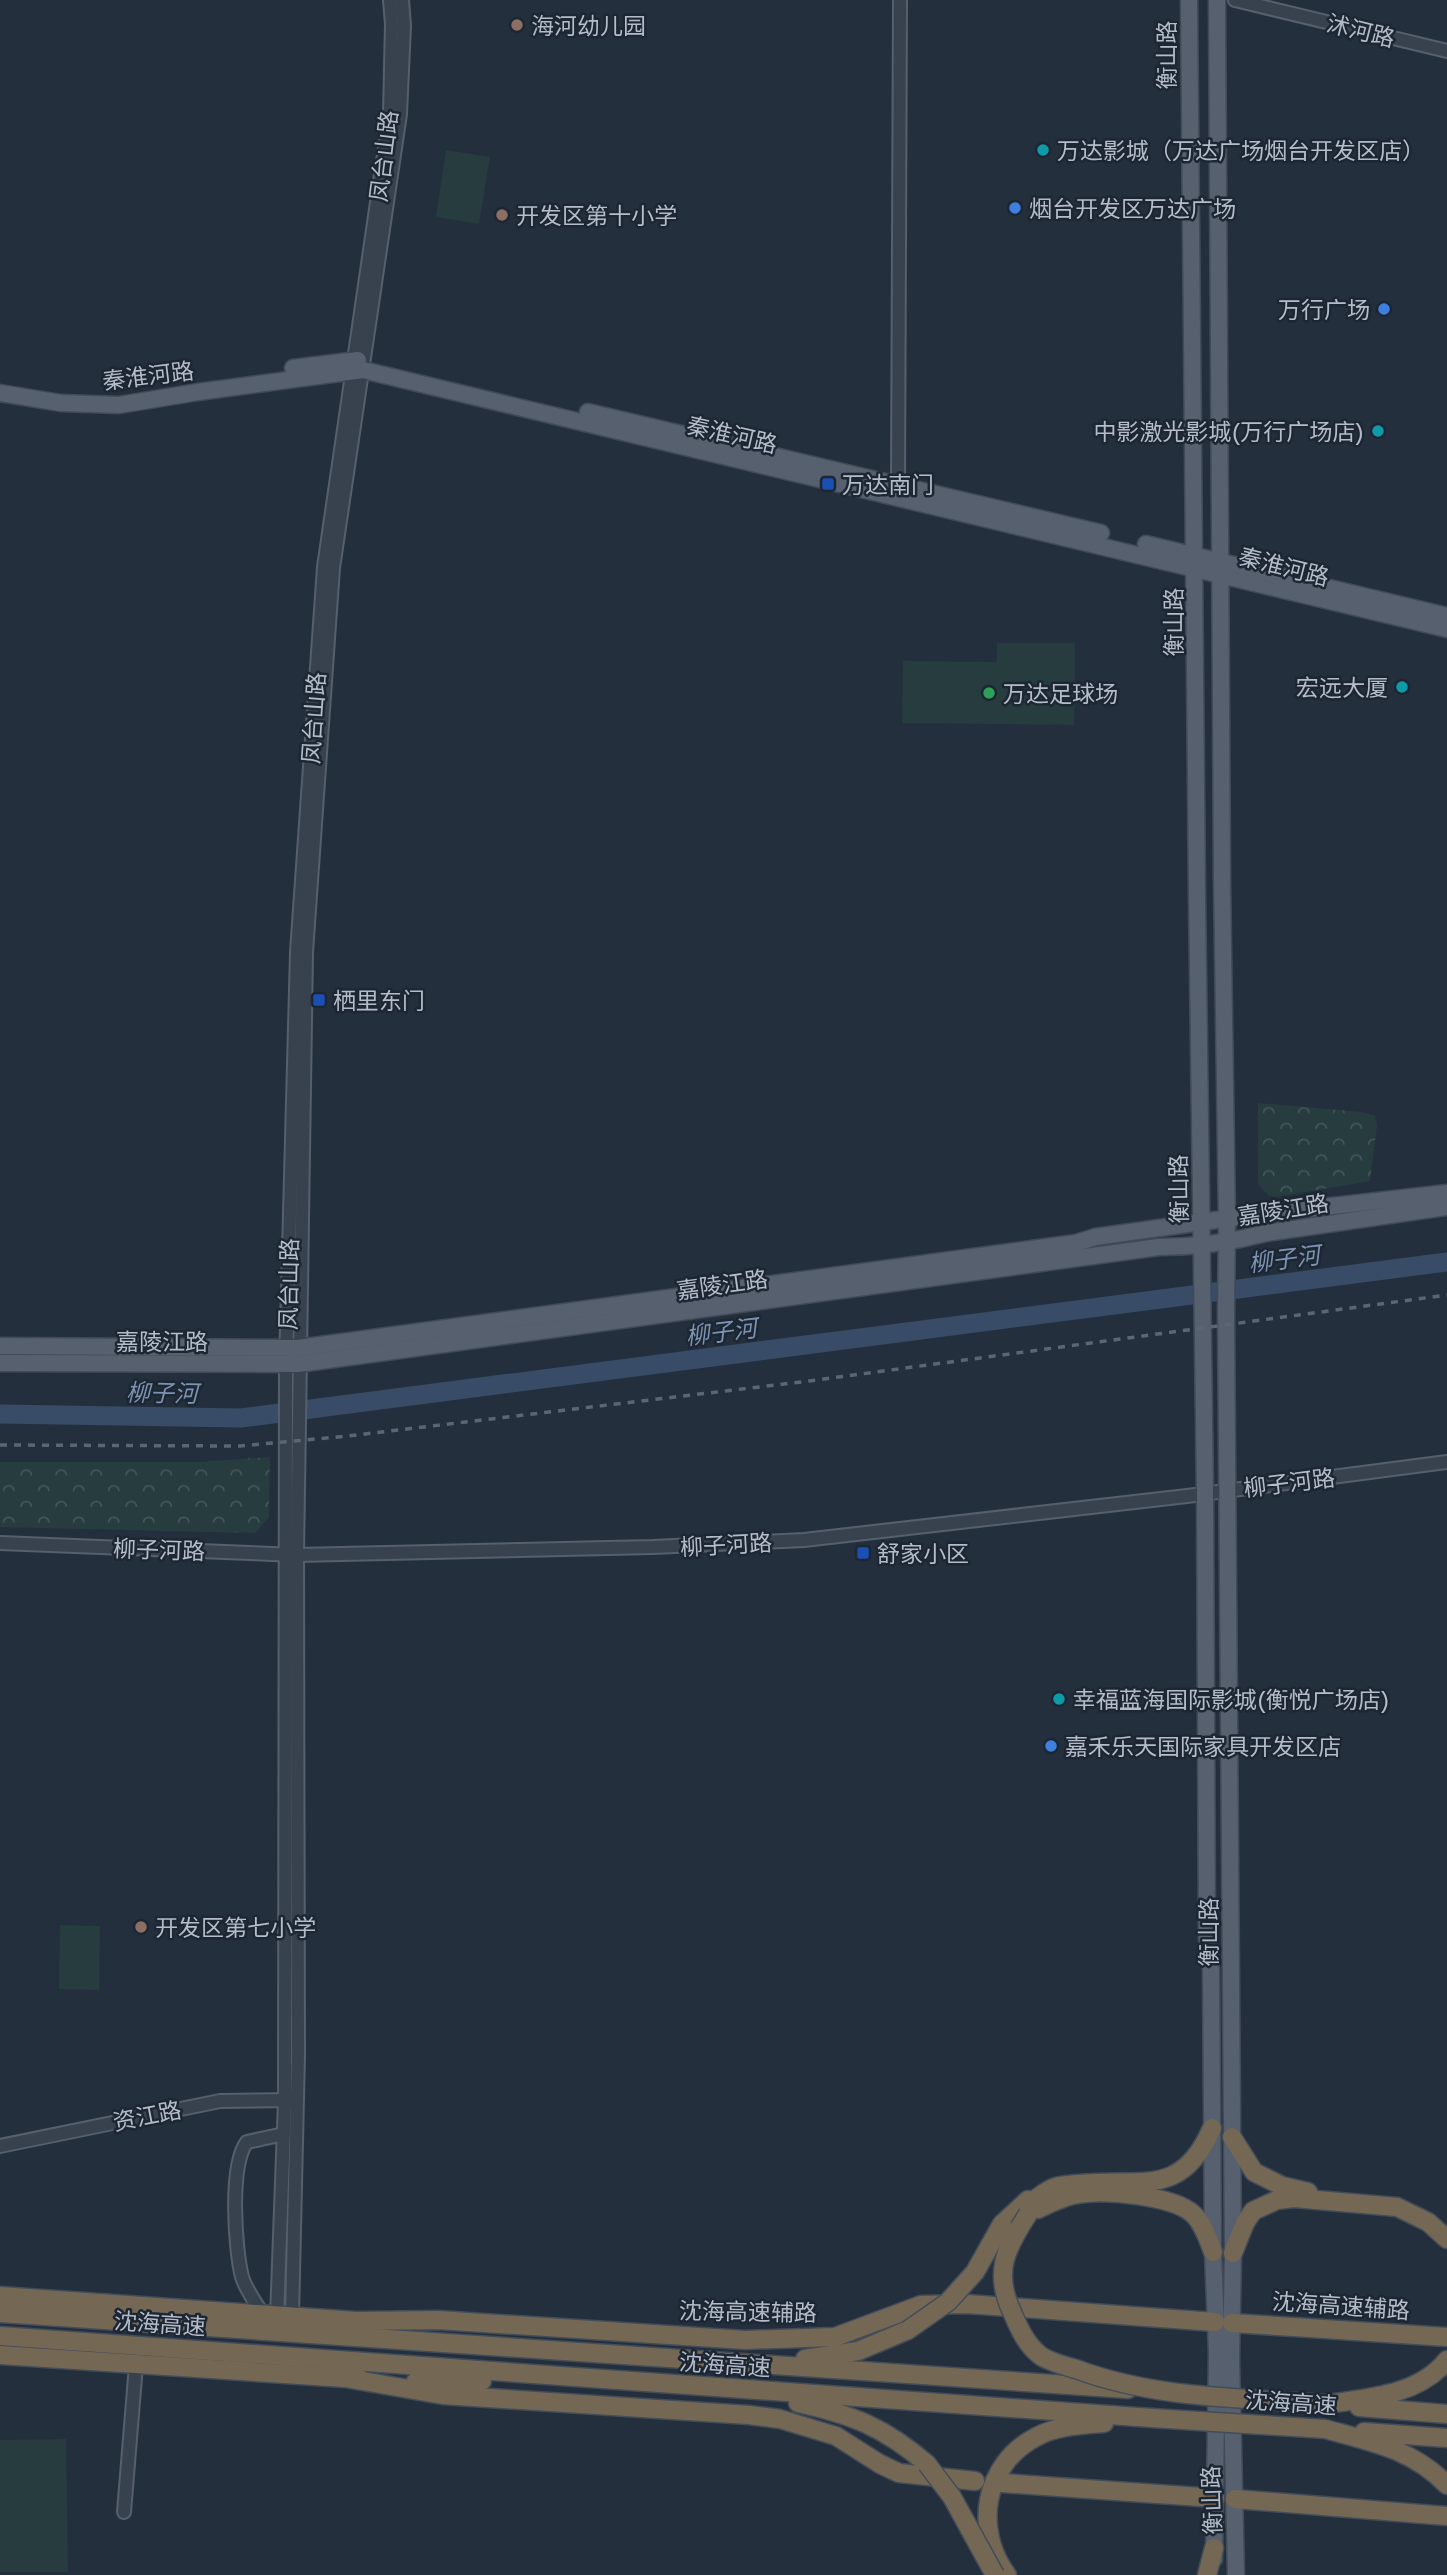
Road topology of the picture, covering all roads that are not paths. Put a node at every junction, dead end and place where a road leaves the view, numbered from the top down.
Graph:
1 (390, 0) edge
2 (402, 0) edge
3 (900, 0) edge
4 (1189, 0) edge
5 (1217, 0) edge
6 (1235, 0) edge
7 (1447, 51) edge
8 (359, 365) junction
9 (0, 384) edge
10 (0, 393) edge
11 (898, 485) junction
12 (1194, 561) junction
13 (1220, 567) junction
14 (1447, 616) edge
15 (1447, 629) edge
16 (1447, 1193) edge
17 (1447, 1207) edge
18 (1227, 1220) junction
19 (1201, 1223) junction
20 (1227, 1241) junction
21 (1202, 1244) junction
22 (0, 1346) edge
23 (0, 1363) edge
24 (293, 1364) junction
25 (1447, 1462) edge
26 (1228, 1490) junction
27 (1205, 1494) junction
28 (0, 1543) edge
29 (291, 1554) junction
30 (290, 2100) junction
31 (1212, 2128) junction
32 (284, 2134) junction
33 (1232, 2137) junction
34 (0, 2146) edge
35 (1447, 2227) edge
36 (1447, 2239) edge
37 (1213, 2252) junction
38 (1233, 2253) junction
39 (0, 2296) edge
40 (0, 2313) edge
41 (277, 2316) junction
42 (359, 2321) junction
43 (1223, 2322) junction
44 (0, 2336) edge
45 (1447, 2337) edge
46 (0, 2355) edge
47 (628, 2356) junction
48 (1447, 2360) edge
49 (709, 2361) junction
50 (136, 2365) junction
51 (351, 2379) junction
52 (626, 2382) junction
53 (705, 2387) junction
54 (1152, 2390) junction
55 (1328, 2404) junction
56 (1447, 2414) edge
57 (1152, 2418) junction
58 (1325, 2429) junction
59 (1447, 2438) edge
60 (975, 2482) dead end
61 (1002, 2483) dead end
62 (1447, 2485) edge
63 (1216, 2498) junction
64 (1235, 2499) junction
65 (124, 2512) dead end
66 (1447, 2516) edge
67 (1214, 2548) junction
68 (995, 2575) edge
69 (1007, 2575) edge
70 (1208, 2575) edge
71 (1215, 2575) edge
72 (1236, 2575) edge

1 - 8 street, 凤台山路
2 - 8 street, 凤台山路
3 - 11 street
4 - 12 main road, 衡山路
5 - 13 main road, 衡山路
6 - 7 street, 沭河路
8 - 9 main road, 秦淮河路
8 - 10 main road, 秦淮河路
8 - 11 main road, 秦淮河路
8 - 12 main road, 秦淮河路
8 - 24 street, 凤台山路
11 - 12 main road, 秦淮河路
12 - 13 main road, 秦淮河路
12 - 19 main road, 衡山路
13 - 14 main road, 秦淮河路
13 - 15 main road, 秦淮河路
13 - 18 main road, 衡山路
16 - 18 main road, 嘉陵江路
17 - 20 main road, 嘉陵江路
18 - 19 main road, 嘉陵江路
18 - 20 main road, 衡山路
19 - 21 main road, 衡山路
19 - 24 main road, 嘉陵江路
20 - 21 main road, 嘉陵江路
20 - 26 main road, 衡山路
21 - 24 main road, 嘉陵江路
21 - 27 main road, 衡山路
22 - 24 main road, 嘉陵江路
23 - 24 main road, 嘉陵江路
24 - 29 street, 凤台山路
25 - 26 street, 柳子河路
26 - 27 street, 柳子河路
26 - 33 main road, 衡山路
27 - 29 street, 柳子河路
27 - 31 main road, 衡山路
28 - 29 street, 柳子河路
29 - 30 street, 凤台山路
30 - 32 street
30 - 34 street, 资江路
30 - 41 street
31 - 37 main road, 衡山路
31 - 49 highway, bridge
32 - 41 street
32 - 41 street
33 - 35 highway
33 - 38 main road, 衡山路
36 - 38 highway
37 - 43 main road, 衡山路
37 - 54 highway, bridge
38 - 43 main road, 衡山路
39 - 41 highway
40 - 47 highway, 沈海高速
41 - 42 highway
42 - 43 highway, 沈海高速辅路
42 - 47 highway
43 - 45 highway, 沈海高速辅路
43 - 63 main road
43 - 64 main road, 衡山路
44 - 52 highway, 沈海高速
46 - 50 highway
47 - 49 highway, 沈海高速
48 - 55 highway
49 - 54 highway, 沈海高速, bridge
50 - 51 highway
50 - 65 street
51 - 52 highway
51 - 60 highway
52 - 53 highway, 沈海高速
53 - 57 highway, 沈海高速
53 - 68 highway, bridge
54 - 55 highway, 沈海高速, bridge
55 - 56 highway, 沈海高速
57 - 58 highway, 沈海高速, bridge
57 - 69 highway
58 - 59 highway, 沈海高速
58 - 62 highway
61 - 63 highway
63 - 67 main road
64 - 66 highway
64 - 72 main road, 衡山路
67 - 70 highway
67 - 71 main road

